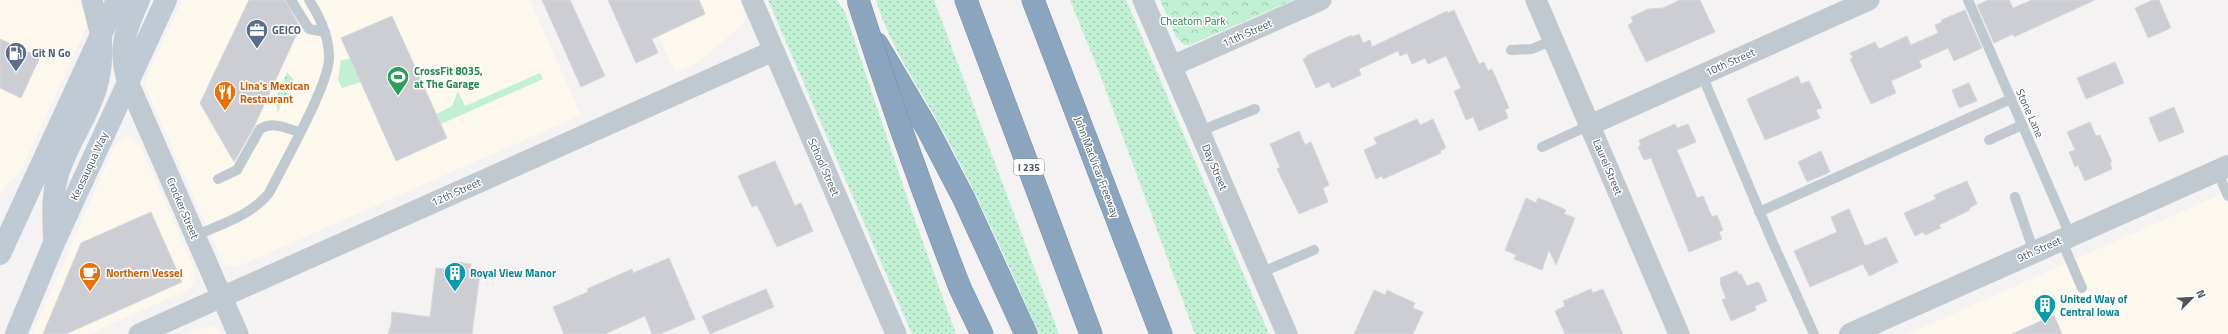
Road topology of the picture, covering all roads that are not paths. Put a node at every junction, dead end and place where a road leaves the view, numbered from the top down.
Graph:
1 (92, 0) edge
2 (117, 0) edge
3 (139, 0) edge
4 (166, 0) edge
5 (291, 0) edge
6 (309, 0) edge
7 (752, 0) edge
8 (851, 0) edge
9 (858, 0) edge
10 (966, 0) edge
11 (1033, 0) edge
12 (1143, 0) edge
13 (1321, 0) edge
14 (1536, 0) edge
15 (1869, 0) edge
16 (1968, 0) edge
17 (325, 32) junction
18 (101, 36) junction
19 (1553, 40) junction
20 (1511, 50) dead end
21 (773, 51) junction
22 (1172, 66) junction
23 (1702, 75) junction
24 (128, 82) junction
25 (2011, 99) junction
26 (1255, 109) dead end
27 (1590, 125) junction
28 (2022, 125) junction
29 (1200, 131) junction
30 (299, 132) junction
31 (1990, 140) dead end
32 (1542, 147) dead end
33 (2223, 168) edge
34 (218, 179) dead end
35 (2228, 196) edge
36 (2015, 197) dead end
37 (1759, 212) junction
38 (195, 236) junction
39 (2066, 237) junction
40 (54, 242) junction
41 (1314, 250) dead end
42 (2034, 252) junction
43 (0, 254) edge
44 (1260, 273) junction
45 (2082, 288) dead end
46 (962, 291) junction
47 (222, 297) junction
48 (1148, 301) junction
49 (16, 334) edge
50 (139, 334) edge
51 (238, 334) edge
52 (896, 334) edge
53 (975, 334) edge
54 (982, 334) edge
55 (1026, 334) edge
56 (1091, 334) edge
57 (1161, 334) edge
58 (1167, 334) edge
59 (1287, 334) edge
60 (1679, 334) edge
61 (1814, 334) edge
62 (1850, 334) edge

1 - 18 street
2 - 18 main road
3 - 24 main road
4 - 24 main road, Keosauqua Way
5 - 17 lane
6 - 17 lane
7 - 21 street, School Street
8 - 55 highway
9 - 46 highway, bridge
10 - 56 highway, I 235
11 - 48 highway, John MacVicar Freeway
12 - 22 street, Day Street
13 - 22 street, 11th Street
14 - 19 street, Laurel Street
15 - 23 street, 10th Street
16 - 25 lane, Stone Lane
17 - 30 lane
18 - 40 main road
18 - 43 main road
19 - 20 lane
19 - 27 street, Laurel Street
21 - 47 street, 12th Street
21 - 52 street, School Street
22 - 29 street, Day Street
23 - 27 street, 10th Street
23 - 37 lane
24 - 38 street, Crocker Street
24 - 40 main road, Keosauqua Way
25 - 28 lane, Stone Lane
25 - 37 lane
26 - 29 lane
27 - 32 lane
27 - 60 street, Laurel Street
28 - 31 lane
28 - 39 lane, Stone Lane
29 - 44 street, Day Street
30 - 34 lane
30 - 38 lane
33 - 35 lane
33 - 39 street, 9th Street
36 - 42 lane
37 - 61 lane
38 - 47 street, Crocker Street
39 - 42 street, 9th Street
39 - 45 lane, Stone Lane
40 - 49 main road, Keosauqua Way
41 - 44 lane
42 - 62 street, 9th Street
44 - 59 street, Day Street
46 - 53 highway
46 - 54 highway
47 - 50 street, 12th Street
47 - 51 street, Crocker Street
48 - 57 highway, John MacVicar Freeway
48 - 58 highway

